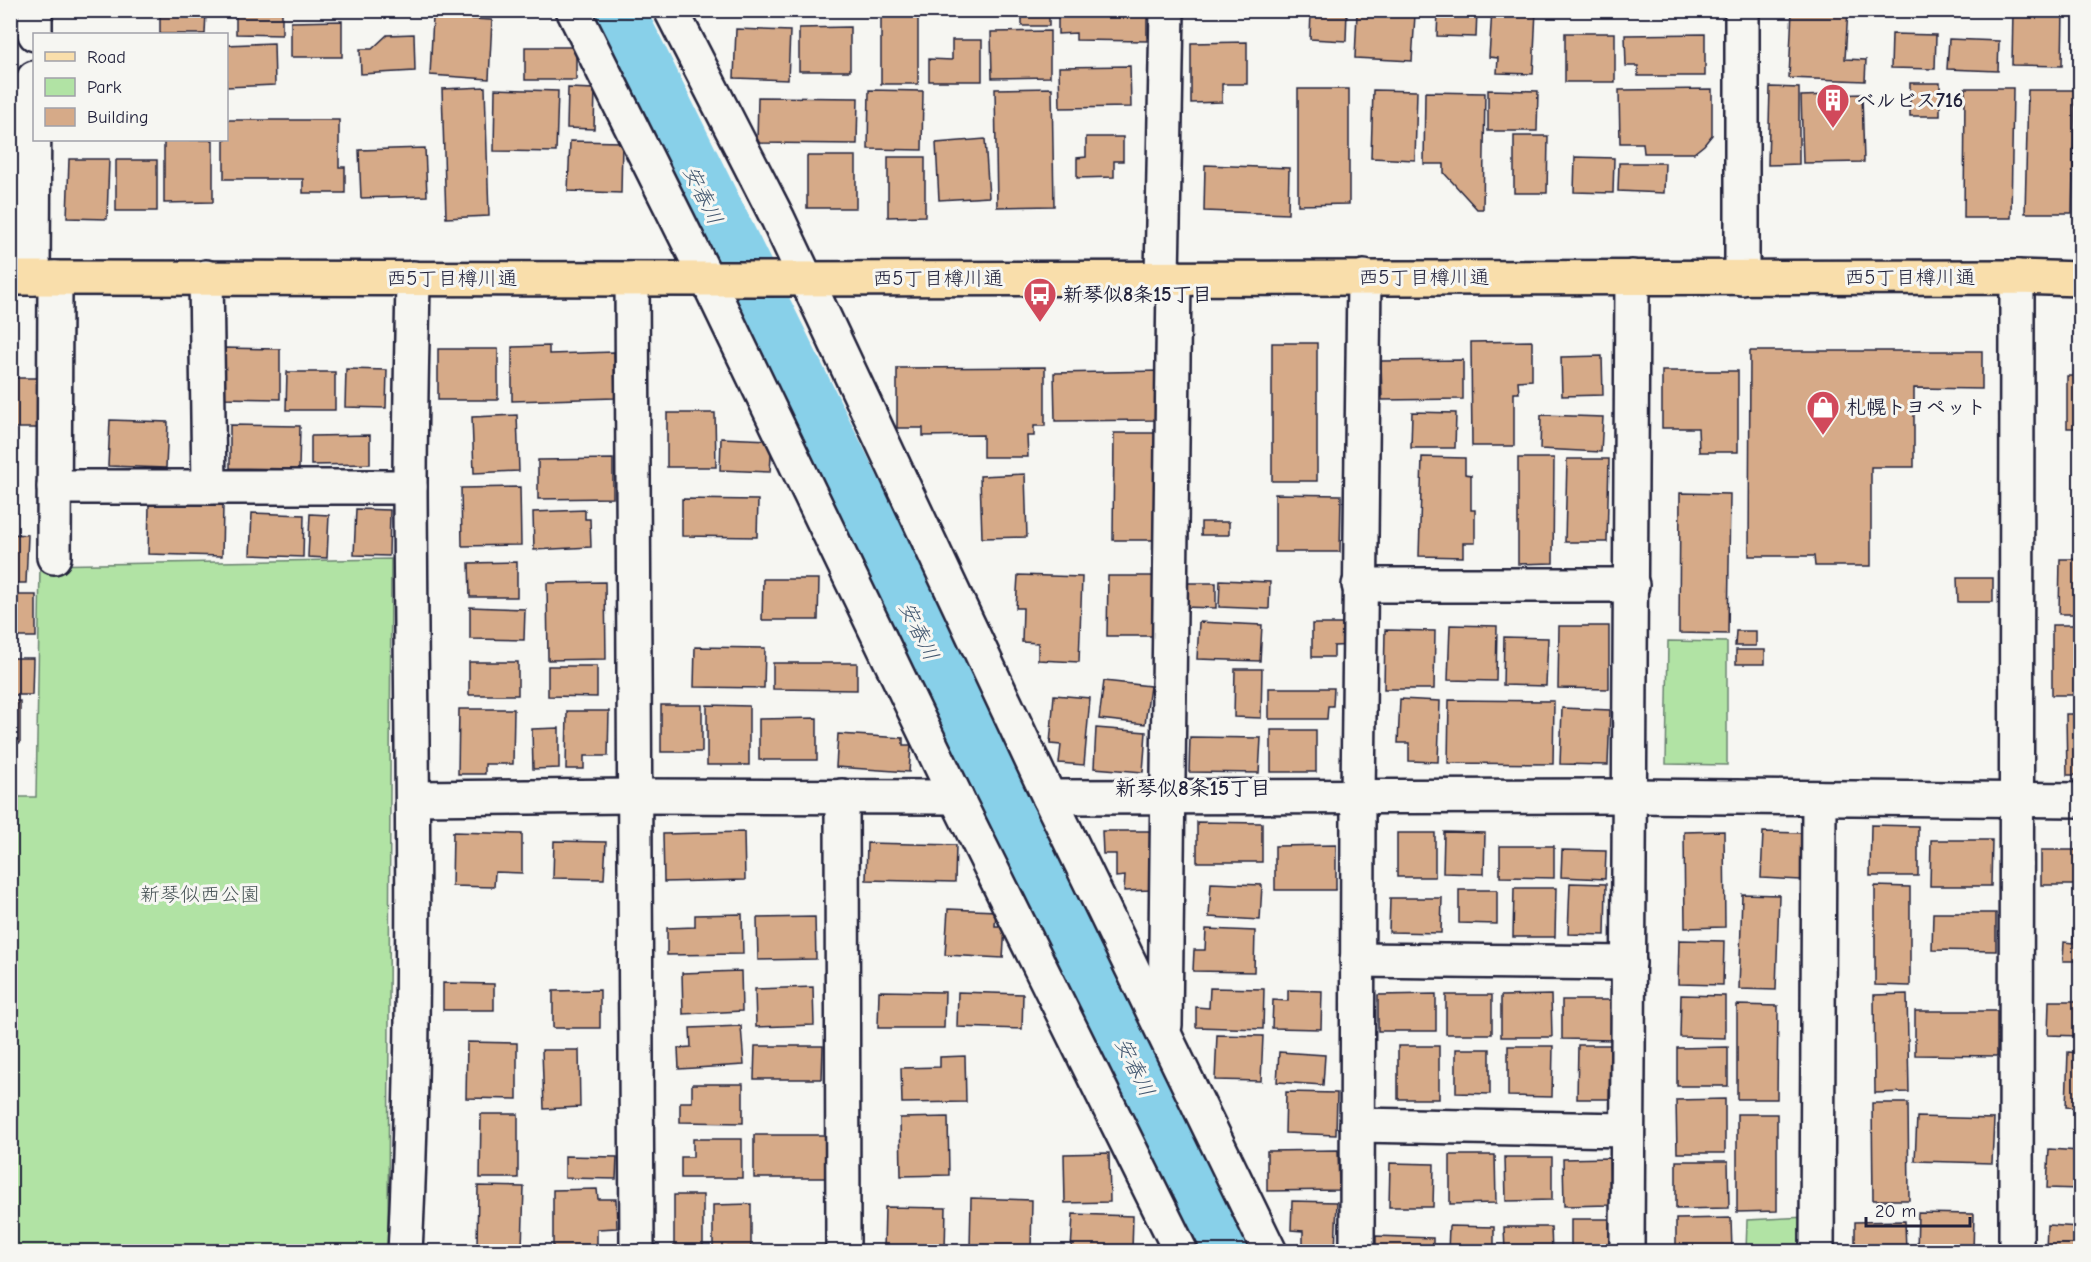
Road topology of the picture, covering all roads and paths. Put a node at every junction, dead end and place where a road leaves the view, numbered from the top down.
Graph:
1 (35, 10) edge
2 (573, 10) edge
3 (671, 10) edge
4 (1167, 10) edge
5 (1743, 10) edge
6 (35, 33) edge
7 (34, 141) edge
8 (206, 277) junction
9 (1168, 277) junction
10 (1364, 277) junction
11 (1632, 277) junction
12 (2017, 277) junction
13 (33, 278) edge
14 (412, 278) junction
15 (1742, 278) junction
16 (632, 279) junction
17 (716, 279) junction
18 (791, 279) junction
19 (2080, 279) edge
20 (54, 487) junction
21 (209, 487) junction
22 (410, 487) junction
23 (54, 557) dead end
24 (1359, 585) junction
25 (1632, 585) junction
26 (633, 796) junction
27 (842, 796) junction
28 (956, 796) junction
29 (1167, 796) junction
30 (1631, 796) junction
31 (1049, 797) junction
32 (1358, 797) junction
33 (414, 798) junction
34 (1819, 798) junction
35 (2018, 798) junction
36 (2080, 800) edge
37 (1357, 960) junction
38 (1629, 963) junction
39 (1165, 1034) junction
40 (1357, 1125) junction
41 (1627, 1130) junction
42 (405, 1251) edge
43 (637, 1251) edge
44 (843, 1251) edge
45 (1181, 1251) edge
46 (1270, 1251) edge
47 (1357, 1251) edge
48 (1627, 1251) edge
49 (1817, 1251) edge
50 (2016, 1251) edge

1 - 6 street
2 - 17 street
3 - 18 street
4 - 9 street
5 - 15 street
7 - 13 street
8 - 13 main road, 西5丁目樽川通
8 - 14 main road, 西5丁目樽川通
8 - 21 street
9 - 10 main road, 西5丁目樽川通
9 - 18 main road, 西5丁目樽川通
9 - 29 street
10 - 11 main road, 西5丁目樽川通
10 - 24 street
11 - 15 main road, 西5丁目樽川通
11 - 25 street
12 - 15 main road, 西5丁目樽川通
12 - 19 main road, 西5丁目樽川通
12 - 35 street
13 - 20 street
14 - 16 main road, 西5丁目樽川通
14 - 22 street
16 - 17 main road, 西5丁目樽川通
16 - 26 street
17 - 18 main road, 西5丁目樽川通
17 - 28 street
18 - 31 street
20 - 21 street
20 - 23 street
21 - 22 street
22 - 33 street
24 - 25 street
24 - 32 street
25 - 30 street
26 - 27 street
26 - 33 street
26 - 43 street
27 - 28 street
27 - 44 street
28 - 45 street
29 - 31 street
29 - 32 street
29 - 39 street
30 - 32 street
30 - 34 street
30 - 38 street
31 - 39 street
32 - 37 street
33 - 42 street
34 - 35 street
34 - 49 street
35 - 36 street
35 - 50 street
37 - 38 street
37 - 40 street
38 - 41 street
39 - 46 street
40 - 41 street
40 - 47 street
41 - 48 street

